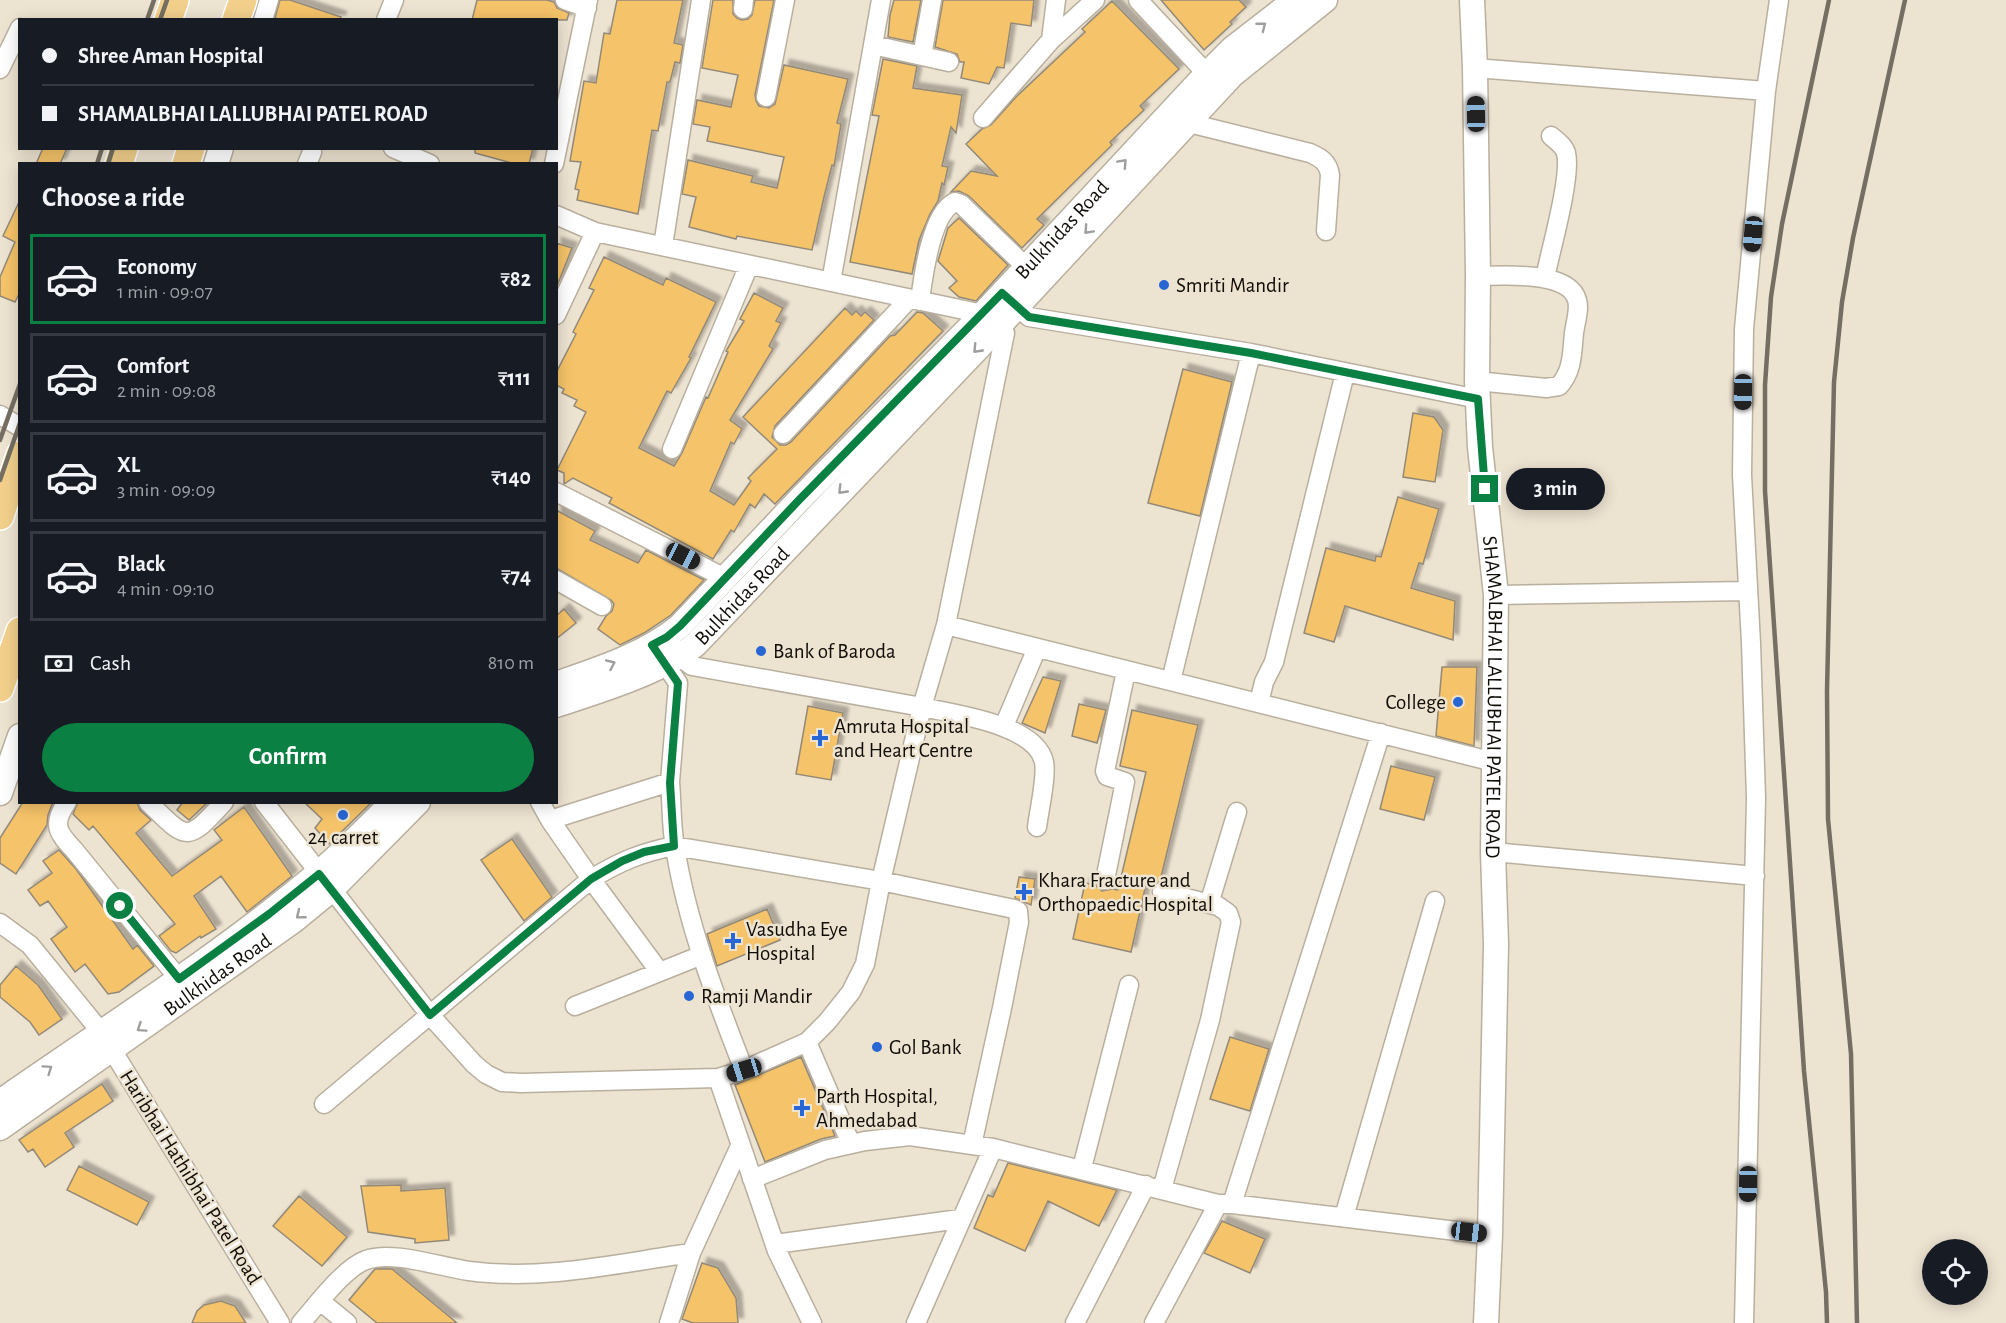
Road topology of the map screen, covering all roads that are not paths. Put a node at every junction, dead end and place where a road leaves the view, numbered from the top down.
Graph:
1 (175, 0) edge
2 (243, 0) edge
3 (269, 0) edge
4 (394, 0) edge
5 (565, 0) edge
6 (701, 0) edge
7 (785, 0) edge
8 (881, 0) edge
9 (932, 0) edge
10 (1056, 0) edge
11 (1095, 0) edge
12 (1138, 0) edge
13 (1295, 0) edge
14 (1325, 0) edge
15 (1472, 0) edge
16 (1779, 0) edge
17 (588, 4) edge
18 (169, 18) edge
19 (237, 18) edge
20 (264, 18) edge
21 (387, 18) edge
22 (18, 31) edge
23 (1051, 40) junction
24 (873, 45) junction
25 (922, 56) junction
26 (949, 62) dead end
27 (1475, 68) junction
28 (0, 69) edge
29 (1204, 87) junction
30 (1766, 91) junction
31 (766, 97) dead end
32 (983, 118) dead end
33 (1189, 123) junction
34 (1551, 136) dead end
35 (1156, 143) junction
36 (558, 145) edge
37 (398, 150) edge
38 (425, 162) edge
39 (558, 216) edge
40 (1326, 231) dead end
41 (595, 232) junction
42 (663, 246) junction
43 (749, 265) junction
44 (1026, 267) junction
45 (1478, 276) junction
46 (1545, 278) junction
47 (831, 282) junction
48 (914, 300) junction
49 (1009, 300) junction
50 (558, 311) edge
51 (990, 320) junction
52 (1251, 353) junction
53 (1345, 373) junction
54 (1478, 390) junction
55 (0, 415) edge
56 (18, 426) edge
57 (783, 435) dead end
58 (672, 449) dead end
59 (18, 461) edge
60 (558, 493) edge
61 (0, 516) edge
62 (725, 578) junction
63 (558, 581) edge
64 (1748, 591) junction
65 (1496, 595) junction
66 (602, 606) dead end
67 (946, 625) junction
68 (18, 637) edge
69 (1037, 648) junction
70 (666, 651) junction
71 (1126, 671) junction
72 (1171, 681) junction
73 (558, 683) edge
74 (0, 688) edge
75 (1259, 703) junction
76 (558, 704) edge
77 (922, 707) junction
78 (1004, 726) junction
79 (1381, 733) junction
80 (18, 742) edge
81 (1494, 762) junction
82 (670, 783) junction
83 (0, 793) edge
84 (66, 804) edge
85 (150, 804) edge
86 (222, 804) edge
87 (266, 804) edge
88 (391, 804) edge
89 (416, 804) edge
90 (541, 804) edge
91 (1237, 812) dead end
92 (550, 820) junction
93 (1037, 826) dead end
94 (674, 846) junction
95 (1493, 852) junction
96 (1755, 876) junction
97 (591, 879) junction
98 (1105, 880) dead end
99 (325, 881) junction
100 (881, 881) junction
101 (1162, 892) dead end
102 (1434, 901) dead end
103 (1209, 904) junction
104 (0, 922) edge
105 (702, 956) junction
106 (659, 971) junction
107 (179, 979) junction
108 (1129, 985) dead end
109 (575, 1006) dead end
110 (430, 1015) junction
111 (106, 1040) junction
112 (807, 1042) junction
113 (744, 1070) junction
114 (718, 1078) junction
115 (0, 1102) edge
116 (324, 1104) dead end
117 (0, 1128) edge
118 (851, 1144) junction
119 (972, 1145) junction
120 (740, 1146) junction
121 (993, 1148) junction
122 (1082, 1168) junction
123 (752, 1179) junction
124 (1154, 1187) junction
125 (1225, 1204) junction
126 (1344, 1217) junction
127 (960, 1219) junction
128 (1490, 1235) junction
129 (775, 1244) junction
130 (691, 1253) junction
131 (320, 1301) junction
132 (280, 1323) edge
133 (301, 1323) edge
134 (347, 1323) edge
135 (669, 1323) edge
136 (812, 1323) edge
137 (916, 1323) edge
138 (1075, 1323) edge
139 (1154, 1323) edge
140 (1486, 1323) edge
141 (1744, 1323) edge

1 - 18 main road
2 - 19 main road
3 - 20 street
4 - 21 street
5 - 17 street
6 - 42 street
7 - 31 street
8 - 24 street
9 - 25 street
10 - 23 street
11 - 23 street
12 - 29 street
29 -> 13 street, Bulkhidas Road
14 - 29 street
15 - 27 street, SHAMALBHAI LALLUBHAI PATEL ROAD
16 - 30 street
17 - 36 street
22 - 28 street
23 - 32 street
24 - 25 street
24 - 47 street
25 - 26 street
27 - 30 street
27 - 45 street, SHAMALBHAI LALLUBHAI PATEL ROAD
29 - 33 street
29 - 35 street, Bulkhidas Road
30 - 64 street
33 - 35 street
33 - 40 street
34 - 46 street
44 -> 35 street, Bulkhidas Road
35 -> 49 street
37 - 38 street
39 - 41 street
41 - 42 street
41 - 50 street
42 - 43 street
43 - 47 street
43 - 58 street
44 - 48 street
44 - 49 street, Bulkhidas Road
45 - 46 street
45 - 54 street, SHAMALBHAI LALLUBHAI PATEL ROAD
46 - 54 street
47 - 48 street
48 - 51 street
48 - 57 street
49 - 51 street, Bulkhidas Road
49 - 52 street
51 - 62 street, Bulkhidas Road
51 - 67 street
51 -> 70 street, Bulkhidas Road
52 - 53 street
52 - 72 street
53 - 54 street
53 - 75 street
54 - 65 street, SHAMALBHAI LALLUBHAI PATEL ROAD
55 - 56 street
59 - 61 main road
60 - 62 street
62 - 70 street, Bulkhidas Road
63 - 66 street
64 - 65 street
64 - 96 street
65 - 81 street, SHAMALBHAI LALLUBHAI PATEL ROAD
67 - 69 street
67 - 77 street
68 - 74 main road
69 - 71 street
69 - 78 street
73 -> 70 street, Bulkhidas Road
70 - 76 street, Bulkhidas Road
70 - 77 street
70 - 82 street
71 - 72 street
71 - 98 street
72 - 75 street
75 - 79 street
77 - 78 street
77 - 100 street
78 - 93 street
79 - 81 street
79 - 125 street
80 - 83 street
81 - 95 street, SHAMALBHAI LALLUBHAI PATEL ROAD
82 - 92 street
82 - 94 street
84 - 107 street
85 - 86 street
87 - 99 street
88 - 99 street, Bulkhidas Road
89 - 99 street, Bulkhidas Road
90 - 92 street
91 - 103 street
92 - 97 street
94 - 97 street
94 - 100 street
94 - 105 street
95 - 96 street
95 - 128 street, SHAMALBHAI LALLUBHAI PATEL ROAD
96 - 141 street
97 - 106 street
97 - 110 street
99 - 107 street, Bulkhidas Road
99 - 110 street
99 -> 111 street, Bulkhidas Road
100 - 112 street
100 - 119 street
101 - 103 street
102 - 126 street
103 - 124 street
104 - 111 street, Haribhai Hathibhai Patel Road
105 - 106 street
105 - 113 street
106 - 109 street
107 - 111 street, Bulkhidas Road
108 - 122 street
110 - 114 street
110 - 116 street
115 -> 111 street, Bulkhidas Road
111 - 117 street, Bulkhidas Road
111 - 132 street, Haribhai Hathibhai Patel Road
112 - 113 street
112 - 118 street
113 - 114 street
114 - 120 street
118 - 119 street
118 - 123 street
119 - 121 street
120 - 123 street
120 - 130 street
121 - 122 street
121 - 127 street
122 - 124 street
123 - 129 street
124 - 125 street
124 - 138 street
125 - 126 street
125 - 139 street
126 - 128 street
127 - 129 street
127 - 137 street
128 - 140 street, SHAMALBHAI LALLUBHAI PATEL ROAD
129 - 136 street
130 - 131 street
130 - 135 street
131 - 133 street
131 - 134 street

